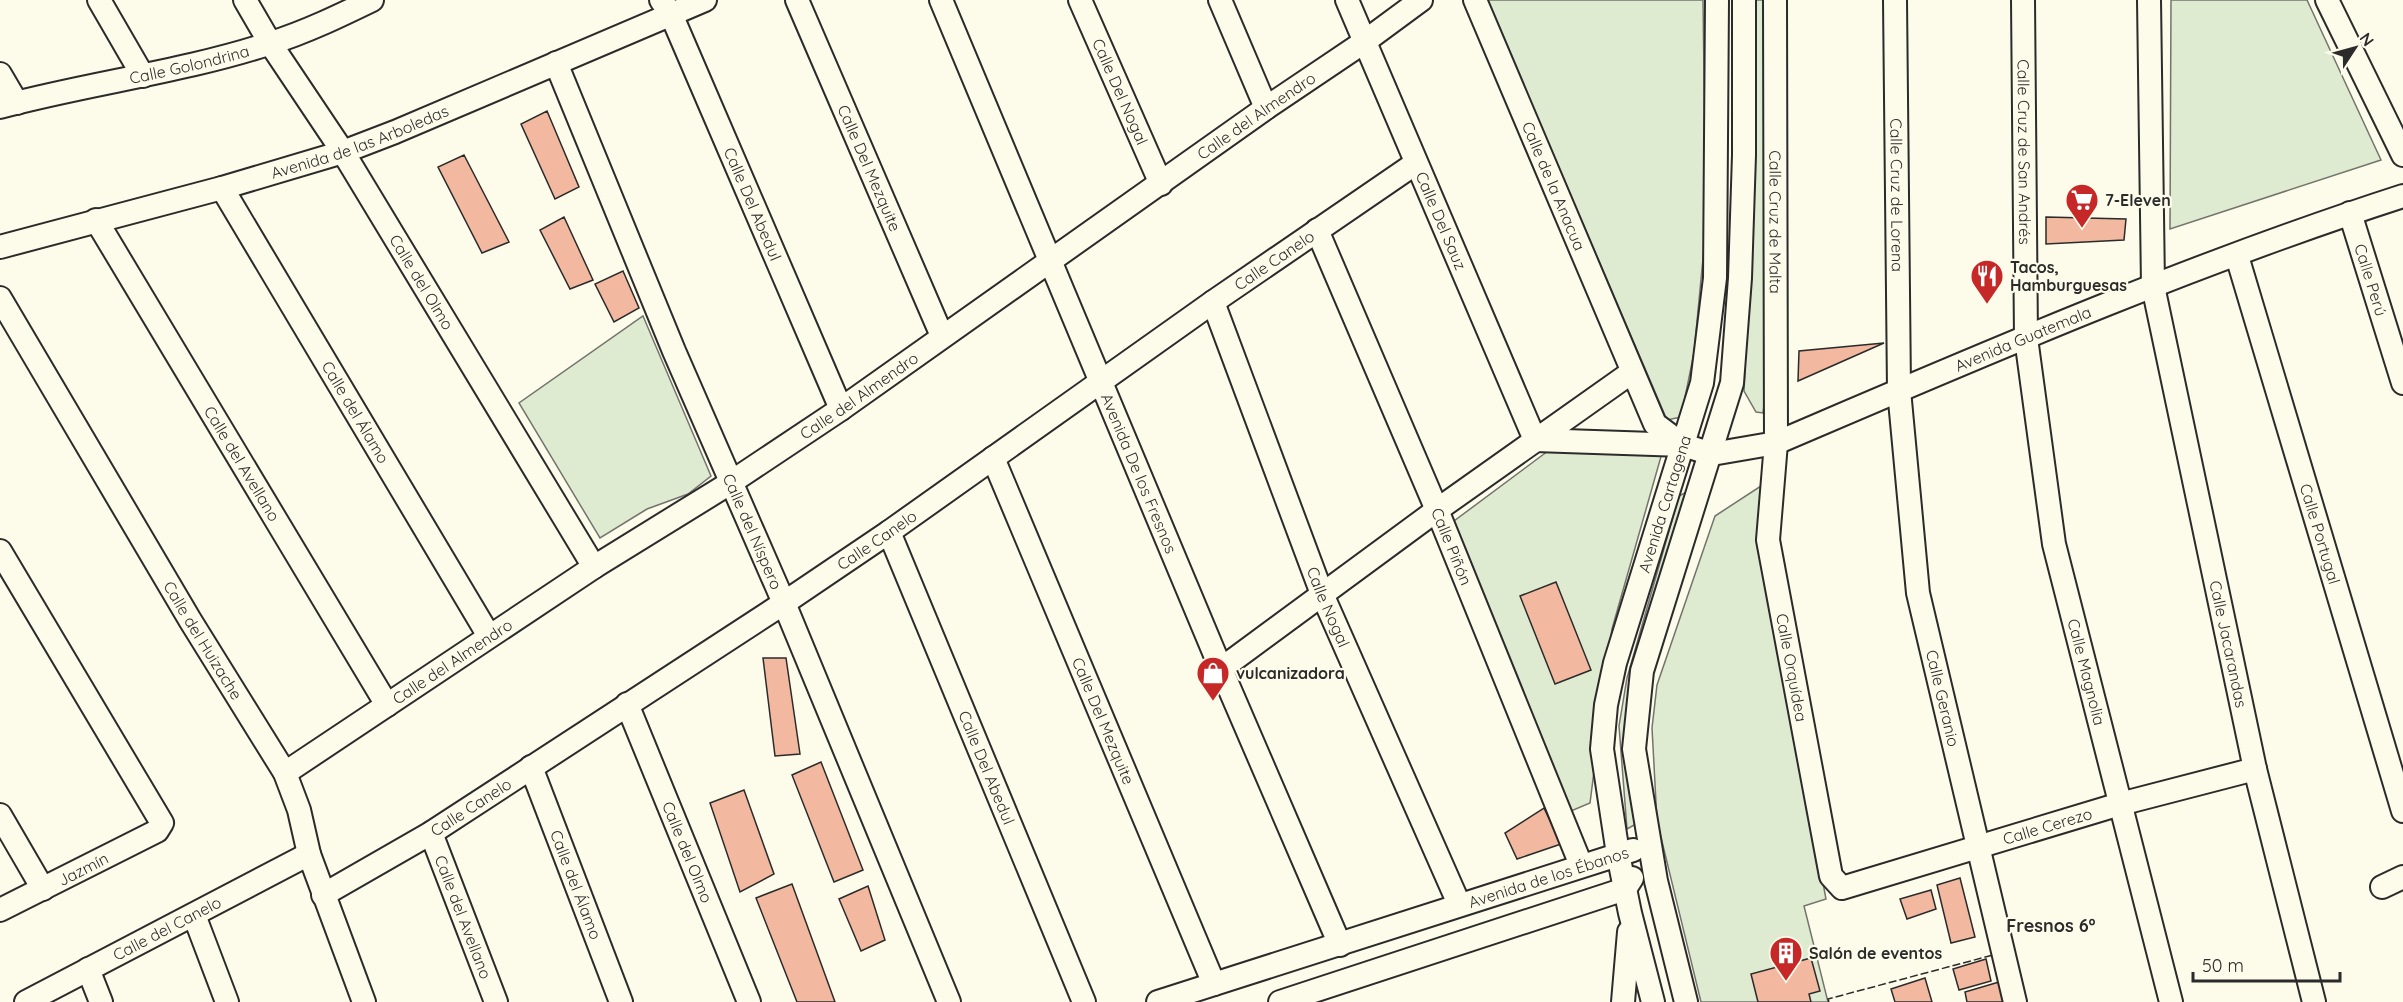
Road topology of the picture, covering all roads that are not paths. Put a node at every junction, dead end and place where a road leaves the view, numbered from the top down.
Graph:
1 (99, 0) edge
2 (245, 0) edge
3 (372, 0) edge
4 (705, 0) edge
5 (797, 0) edge
6 (941, 0) edge
7 (1080, 0) edge
8 (1220, 0) edge
9 (1347, 0) edge
10 (1421, 0) edge
11 (1475, 0) edge
12 (1717, 0) edge
13 (1744, 0) edge
14 (1775, 0) edge
15 (1895, 0) edge
16 (2023, 0) edge
17 (2149, 0) edge
18 (2327, 0) edge
19 (666, 7) edge
20 (1364, 42) junction
21 (270, 43) junction
22 (556, 63) junction
23 (0, 74) edge
24 (143, 76) junction
25 (8, 105) edge
26 (1266, 108) junction
27 (343, 152) junction
28 (2403, 155) edge
29 (1416, 163) junction
30 (1161, 184) junction
31 (222, 188) junction
32 (2403, 196) edge
33 (2350, 213) junction
34 (96, 220) junction
35 (1317, 230) junction
36 (0, 247) edge
37 (2237, 256) junction
38 (1050, 261) junction
39 (2153, 286) junction
40 (0, 297) edge
41 (1213, 302) junction
42 (942, 336) junction
43 (2026, 338) junction
44 (1632, 372) junction
45 (1101, 381) junction
46 (2403, 383) edge
47 (1899, 390) junction
48 (841, 409) junction
49 (1535, 440) junction
50 (1776, 443) junction
51 (1683, 445) junction
52 (1712, 454) junction
53 (993, 458) junction
54 (730, 483) junction
55 (1437, 510) junction
56 (889, 532) junction
57 (0, 551) edge
58 (594, 567) junction
59 (1322, 594) junction
60 (784, 603) junction
61 (489, 636) junction
62 (1221, 669) junction
63 (627, 704) junction
64 (387, 705) junction
65 (531, 767) junction
66 (2255, 769) junction
67 (285, 773) junction
68 (2120, 804) junction
69 (2403, 811) edge
70 (0, 815) edge
71 (431, 833) junction
72 (1649, 846) junction
73 (1977, 847) junction
74 (309, 854) junction
75 (1618, 854) junction
76 (1581, 865) junction
77 (2403, 877) edge
78 (2382, 887) dead end
79 (1842, 888) joint
80 (43, 889) junction
81 (1625, 889) junction
82 (323, 895) junction
83 (1459, 904) junction
84 (0, 910) edge
85 (1630, 913) junction
86 (194, 915) junction
87 (1340, 945) junction
88 (88, 969) junction
89 (1214, 984) junction
90 (26, 1002) edge
91 (101, 1002) edge
92 (227, 1002) edge
93 (364, 1002) edge
94 (496, 1002) edge
95 (621, 1002) edge
96 (749, 1002) edge
97 (949, 1002) edge
98 (1084, 1002) edge
99 (1158, 1002) edge
100 (1280, 1002) edge
101 (1623, 1002) edge
102 (1653, 1002) edge
103 (1686, 1002) edge
104 (2015, 1002) edge
105 (2170, 1002) edge
106 (2314, 1002) edge

1 - 24 street
2 - 21 street, Calle del Olmo
3 - 21 street, Calle Golondrina
4 - 19 street, Avenida de las Arboledas
5 - 42 street, Calle Del Mezquite
6 - 38 street, Avenida De los Fresnos
7 - 30 street, Calle Del Nogal
8 - 26 street
9 - 20 street, Calle Del Sauz
10 - 20 street, Calle del Almendro
11 - 44 street, Calle de la Anacua
12 - 51 street, Avenida Cartagena
13 - 52 street, Avenida Cartagena
14 - 50 street, Calle Cruz de Malta
15 - 47 street, Calle Cruz de Lorena
16 - 43 street, Calle Cruz de San Andrés
17 - 39 street, Calle Jacarandas
18 - 28 street
19 - 22 street, Avenida de las Arboledas
19 - 48 street, Calle Del Abedul
20 - 26 street, Calle del Almendro
20 - 29 street, Calle Del Sauz
21 - 24 street, Calle Golondrina
21 - 27 street, Calle del Olmo
22 - 27 street, Avenida de las Arboledas
22 - 54 street, Calle del Níspero
23 - 25 street
24 - 25 street, Calle Golondrina
26 - 30 street, Calle del Almendro
27 - 31 street, Avenida de las Arboledas
27 - 58 street, Calle del Olmo
29 - 35 street, Calle Canelo
29 - 49 street, Calle Del Sauz
30 - 38 street, Calle del Almendro
31 - 34 street, Avenida de las Arboledas
31 - 61 street, Calle del Álamo
32 - 33 street, Avenida Guatemala
33 - 37 street, Avenida Guatemala
33 - 46 street, Calle Perú
34 - 36 street, Avenida de las Arboledas
34 - 64 street, Calle del Avellano
35 - 41 street, Calle Canelo
35 - 55 street, Calle Piñón
37 - 39 street, Avenida Guatemala
37 - 69 street, Calle Portugal
38 - 42 street, Calle del Almendro
38 - 45 street, Avenida De los Fresnos
39 - 43 street, Avenida Guatemala
39 - 66 street, Calle Jacarandas
40 - 67 street, Calle del Huizache
41 - 45 street, Calle Canelo
41 - 59 street, Calle Nogal
42 - 48 street, Calle del Almendro
43 - 47 street, Avenida Guatemala
43 - 68 street, Calle Magnolia
44 - 49 street
44 - 51 street, Calle de la Anacua
45 - 53 street, Calle Canelo
45 - 62 street, Avenida De los Fresnos
47 - 50 street, Avenida Guatemala
47 - 73 street, Calle Geranio
48 - 54 street, Calle del Almendro
49 - 51 street
49 - 55 street
50 - 52 street, Avenida Guatemala
50 - 79 street, Calle Orquídea
51 - 52 street
51 - 75 street, Avenida Cartagena
52 - 72 street, Avenida Cartagena
53 - 56 street, Calle Canelo
53 - 89 street, Calle Del Mezquite
54 - 58 street, Calle del Almendro
54 - 60 street, Calle del Níspero
55 - 59 street
55 - 76 street, Calle Piñón
56 - 60 street, Calle Canelo
56 - 98 street, Calle Del Abedul
57 - 80 street, Jazmín
58 - 61 street, Calle del Almendro
59 - 62 street
59 - 83 street, Calle Nogal
60 - 63 street, Calle Canelo
60 - 97 street, Calle del Níspero
61 - 64 street, Calle del Almendro
62 - 87 street, Avenida De los Fresnos
63 - 65 street, Calle Canelo
63 - 96 street, Calle del Olmo
64 - 67 street, Calle del Almendro
65 - 71 street, Calle Canelo
65 - 95 street, Calle del Álamo
66 - 68 street, Calle Cerezo
66 - 106 street, Calle Jacarandas
67 - 74 street, Calle del Huizache
68 - 73 street, Calle Cerezo
68 - 105 street, Calle Magnolia
70 - 80 street
71 - 82 street, Calle Canelo
71 - 94 street, Calle del Avellano
72 - 75 street, Avenida de los Ébanos
72 - 81 street, Avenida de los Ébanos
72 - 103 street, Avenida Cartagena
73 - 79 street, Calle Cerezo
73 - 104 street, Calle Geranio
74 - 82 street, Calle del Huizache
74 - 86 street, Calle del Canelo
75 - 76 street, Avenida de los Ébanos
75 - 81 street, Avenida Cartagena
76 - 83 street, Avenida de los Ébanos
77 - 78 street
80 - 84 street, Jazmín
81 - 85 street, Avenida Cartagena
81 - 100 street
82 - 93 street, Calle del Huizache
83 - 87 street, Avenida de los Ébanos
85 - 101 street
85 - 102 street, Avenida Cartagena
86 - 88 street, Calle del Canelo
86 - 92 street
87 - 89 street, Avenida de los Ébanos
88 - 90 street, Calle del Canelo
88 - 91 street
89 - 99 street, Avenida de los Ébanos

